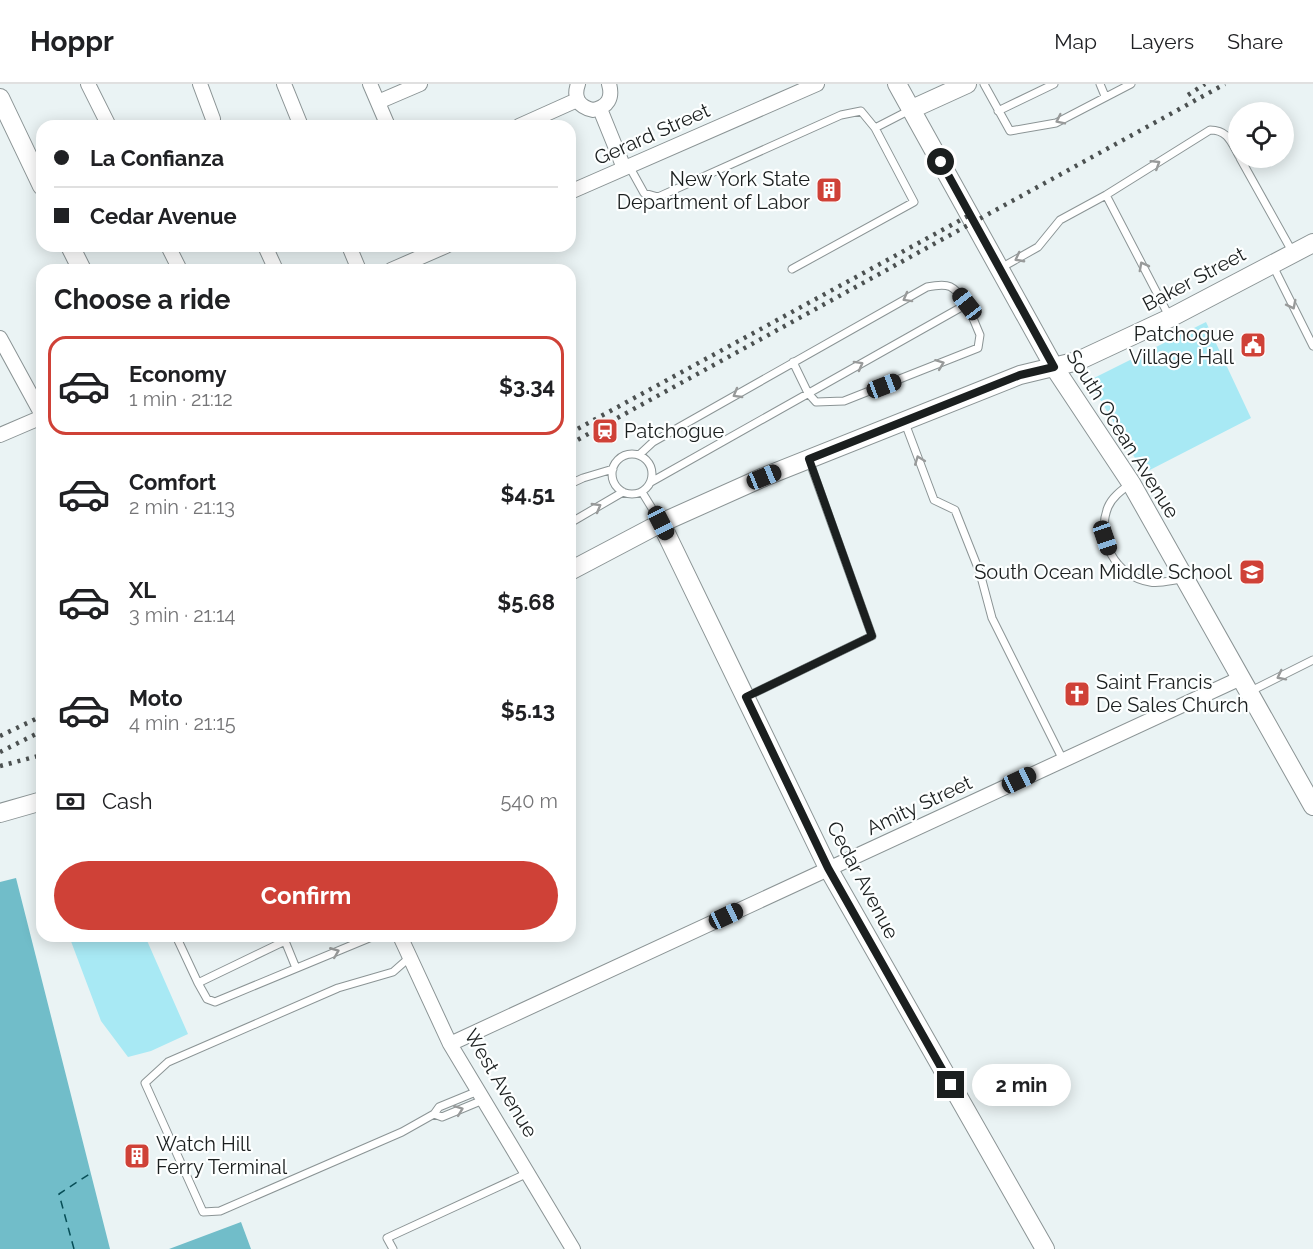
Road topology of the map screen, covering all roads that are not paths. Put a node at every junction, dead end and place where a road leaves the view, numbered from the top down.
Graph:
1 (88, 84) edge
2 (200, 84) edge
3 (370, 84) edge
4 (420, 84) edge
5 (578, 84) edge
6 (610, 84) edge
7 (817, 84) edge
8 (897, 84) edge
9 (967, 84) edge
10 (984, 84) edge
11 (1054, 84) edge
12 (1100, 84) edge
13 (1131, 84) edge
14 (287, 85) edge
15 (1105, 96) junction
16 (0, 98) edge
17 (577, 100) junction
18 (378, 102) junction
19 (600, 109) junction
20 (912, 109) junction
21 (998, 111) junction
22 (106, 120) edge
23 (213, 120) dead end
24 (299, 120) edge
25 (386, 120) edge
26 (532, 120) edge
27 (875, 128) junction
28 (1228, 136) edge
29 (627, 167) junction
30 (1247, 168) edge
31 (36, 173) edge
32 (576, 189) edge
33 (1106, 195) junction
34 (1307, 249) edge
35 (432, 252) edge
36 (405, 264) edge
37 (1272, 264) junction
38 (792, 268) dead end
39 (999, 269) junction
40 (967, 304) junction
41 (1170, 318) junction
42 (0, 338) edge
43 (1313, 346) edge
44 (793, 362) junction
45 (1054, 367) junction
46 (808, 393) junction
47 (36, 405) edge
48 (36, 419) edge
49 (904, 421) junction
50 (0, 435) edge
51 (639, 455) junction
52 (809, 459) junction
53 (613, 470) junction
54 (576, 481) edge
55 (651, 482) junction
56 (1131, 483) junction
57 (623, 492) junction
58 (642, 492) junction
59 (576, 519) edge
60 (661, 523) junction
61 (576, 568) edge
62 (1185, 578) junction
63 (1313, 660) edge
64 (1245, 685) junction
65 (746, 697) junction
66 (1063, 760) junction
67 (36, 803) edge
68 (1313, 806) edge
69 (0, 813) edge
70 (828, 868) junction
71 (179, 942) edge
72 (278, 942) edge
73 (287, 942) edge
74 (359, 942) edge
75 (403, 942) edge
76 (410, 957) junction
77 (296, 968) junction
78 (198, 983) junction
79 (450, 1044) junction
80 (481, 1095) junction
81 (528, 1173) junction
82 (393, 1249) edge
83 (573, 1249) edge
84 (1045, 1249) edge

1 - 22 street
2 - 23 street
3 - 18 street
4 - 18 street
5 - 17 street
6 - 19 street
7 - 29 street, Gerard Street
8 - 20 street, South Ocean Avenue
9 - 20 street
10 - 21 lane
11 - 21 lane
12 - 15 lane
13 - 15 lane
14 - 24 street
15 -> 21 lane
16 - 31 street
17 - 19 street
17 - 26 street
18 - 25 street
19 - 29 street
20 - 27 lane
20 - 39 street, South Ocean Avenue
27 - 29 lane
27 - 38 lane
33 -> 28 lane
29 - 32 street, Gerard Street
30 - 34 lane
33 -> 39 lane
41 -> 33 lane
34 - 37 street, Baker Street
35 - 36 street
37 - 41 street, Baker Street
37 -> 43 lane
39 - 45 street, South Ocean Avenue
40 -> 44 lane
46 -> 40 lane
46 -> 40 lane
41 - 45 street, Baker Street
42 - 47 street
44 - 46 lane
44 -> 51 lane
45 - 49 street, Baker Street
45 - 56 street, South Ocean Avenue
46 - 55 lane
48 - 50 street
49 - 52 street, Baker Street
66 -> 49 lane
51 - 53 lane
51 - 55 lane
52 - 60 street, Baker Street
52 - 65 lane
53 - 54 lane
53 - 57 lane
55 - 58 lane
56 - 62 street, South Ocean Avenue
56 - 62 lane
57 - 58 lane
59 -> 57 lane
58 - 60 lane
60 - 61 street, Baker Street
60 - 65 street, Cedar Avenue
62 - 64 street, South Ocean Avenue
63 -> 64 lane
64 - 66 street, Amity Street
64 - 68 street, South Ocean Avenue
65 - 70 street, Cedar Avenue
66 - 70 street, Amity Street
67 - 69 street
70 - 79 street, Amity Street
70 - 84 street, Cedar Avenue
71 - 78 lane
72 - 78 lane
73 - 77 lane
77 -> 74 lane
75 - 76 street, West Avenue
76 - 79 street, West Avenue
76 -> 80 lane
77 - 78 lane
79 - 80 street, West Avenue
80 - 81 street, West Avenue
81 - 82 lane
81 - 83 street, West Avenue

